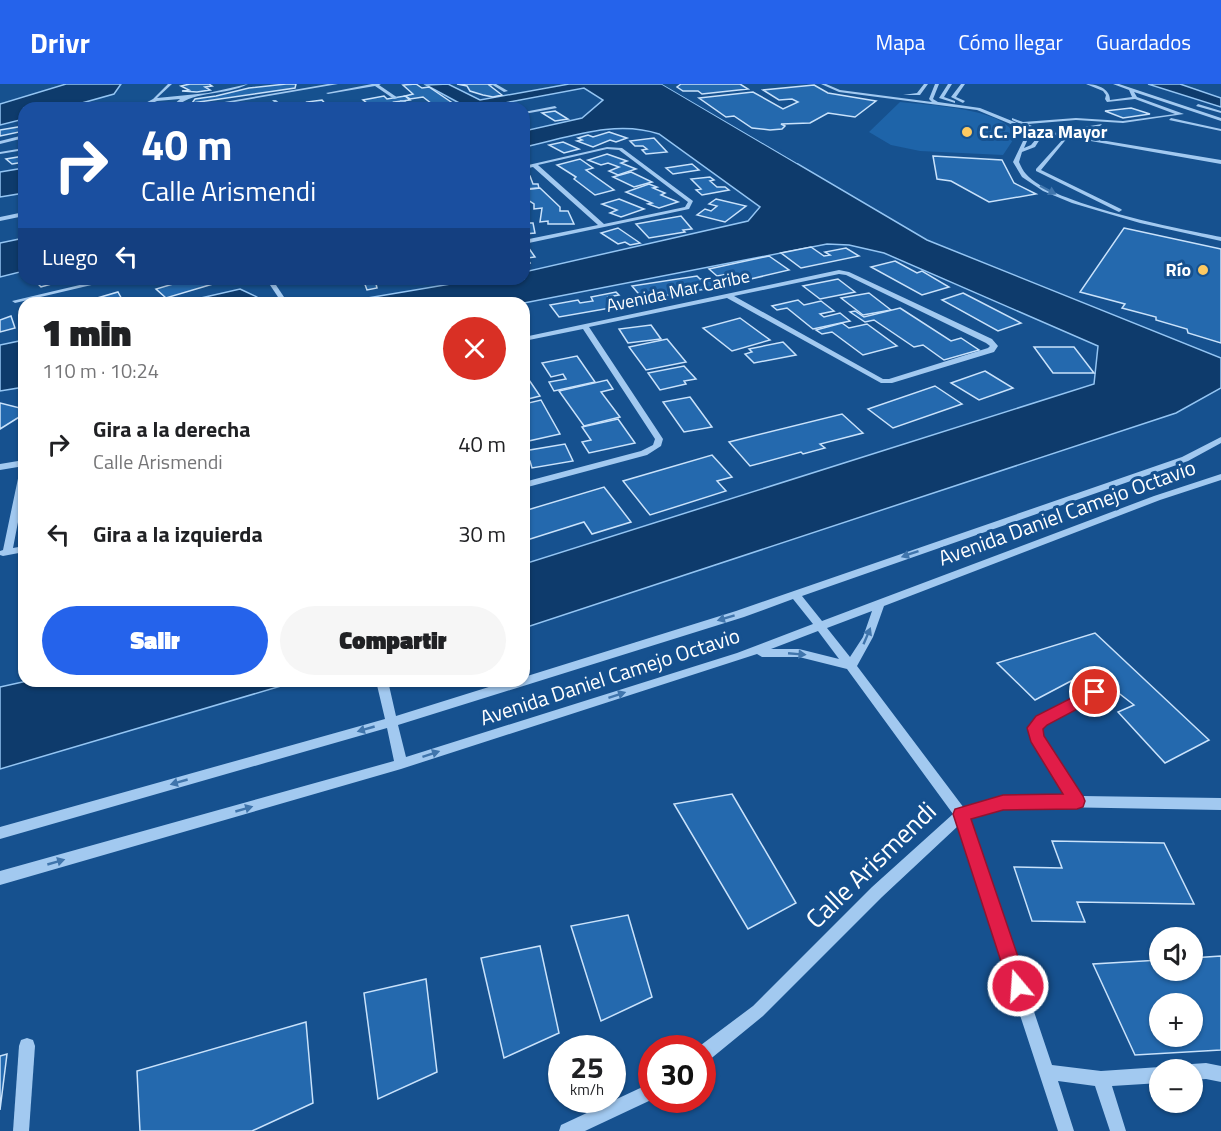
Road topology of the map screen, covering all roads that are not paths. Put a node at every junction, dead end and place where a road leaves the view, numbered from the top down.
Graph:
1 (170, 84) edge
2 (246, 84) edge
3 (336, 84) edge
4 (377, 84) edge
5 (493, 84) edge
6 (823, 84) edge
7 (963, 84) edge
8 (1088, 84) edge
9 (1115, 84) edge
10 (926, 85) edge
11 (936, 85) edge
12 (949, 86) edge
13 (854, 87) dead end
14 (1133, 87) edge
15 (959, 89) junction
16 (506, 91) dead end
17 (319, 94) dead end
18 (1165, 94) dead end
19 (155, 98) junction
20 (185, 98) junction
21 (396, 98) dead end
22 (1135, 98) junction
23 (286, 99) dead end
24 (274, 101) joint
25 (1188, 101) dead end
26 (148, 102) edge
27 (154, 102) edge
28 (180, 102) edge
29 (228, 102) edge
30 (269, 102) edge
31 (936, 103) junction
32 (555, 107) dead end
33 (995, 109) dead end
34 (530, 112) edge
35 (1221, 112) edge
36 (1182, 114) junction
37 (1165, 117) junction
38 (1220, 120) edge
39 (1118, 122) junction
40 (1024, 123) junction
41 (1015, 124) junction
42 (1221, 130) edge
43 (1050, 132) junction
44 (18, 138) edge
45 (1066, 138) junction
46 (0, 143) edge
47 (18, 150) edge
48 (1022, 151) junction
49 (0, 153) edge
50 (1221, 163) edge
51 (533, 165) junction
52 (530, 166) edge
53 (18, 215) edge
54 (0, 219) edge
55 (603, 226) junction
56 (1220, 236) edge
57 (530, 241) edge
58 (87, 285) edge
59 (727, 295) junction
60 (33, 297) edge
61 (18, 300) edge
62 (15, 301) dead end
63 (585, 327) junction
64 (530, 338) edge
65 (1221, 440) edge
66 (18, 464) edge
67 (0, 467) edge
68 (1221, 477) edge
69 (530, 483) edge
70 (18, 494) edge
71 (4, 553) edge
72 (795, 594) junction
73 (879, 604) junction
74 (819, 626) junction
75 (741, 656) junction
76 (852, 666) junction
77 (530, 679) edge
78 (383, 687) edge
79 (504, 687) edge
80 (1095, 692) dead end
81 (391, 722) junction
82 (401, 764) junction
83 (1077, 801) junction
84 (1221, 804) edge
85 (961, 814) junction
86 (0, 833) edge
87 (0, 878) edge
88 (716, 1044) edge
89 (27, 1046) dead end
90 (1203, 1071) edge
91 (1047, 1072) junction
92 (1221, 1074) edge
93 (1149, 1076) edge
94 (1101, 1079) junction
95 (638, 1096) edge
96 (21, 1131) edge
97 (567, 1131) edge
98 (1066, 1131) edge
99 (1118, 1131) edge

1 - 19 street
2 - 20 street
3 - 29 street
4 - 17 street
4 - 21 street
5 - 16 street
6 - 31 street
7 - 15 street
8 - 22 street
9 - 14 street
10 - 11 street
10 - 13 street
11 - 12 street
11 - 31 street
12 - 15 street
12 - 40 street
14 - 18 street
14 - 22 street
14 - 38 street
15 - 33 street
19 - 20 street
19 - 26 street
19 - 27 street
20 - 28 street
22 - 36 street
23 - 24 street
24 - 30 street
25 - 35 street
31 - 41 street
32 - 34 street
36 - 37 street
36 - 38 street
37 - 39 street
37 - 42 street
39 - 40 street
39 - 43 street
40 - 41 street
40 - 43 street
41 - 48 street
43 - 50 street
44 - 46 street
45 - 48 street
45 - 50 street
45 - 56 street
47 - 49 street
48 -> 56 street
51 - 52 street
51 - 55 street
51 - 55 street
53 - 54 street
55 - 57 street
58 - 60 street
59 - 59 street, Avenida Mar Caribe
59 - 63 street, Avenida Mar Caribe
61 - 62 street
63 - 64 street, Avenida Mar Caribe
63 - 69 street
65 -> 72 street, Avenida Daniel Camejo Octavio
66 - 67 street
68 - 73 street, Avenida Daniel Camejo Octavio
70 - 71 street
72 - 74 street
72 -> 77 street, Avenida Daniel Camejo Octavio
73 - 74 street, Avenida Daniel Camejo Octavio
76 -> 73 street
74 - 75 street, Avenida Daniel Camejo Octavio
74 - 76 street
75 -> 76 street
82 -> 75 street, Avenida Daniel Camejo Octavio
76 - 85 street
78 - 81 street
79 - 81 street, Avenida Daniel Camejo Octavio
80 - 83 street
81 - 82 street
81 -> 86 street, Avenida Daniel Camejo Octavio
87 -> 82 street, Avenida Daniel Camejo Octavio
83 - 84 street, Calle Arismendi
83 - 85 street, Calle Arismendi
85 - 88 street, Calle Arismendi
85 - 91 street
89 - 96 street
90 - 92 street
91 - 94 street
91 - 98 street
93 - 94 street
94 - 99 street
95 - 97 street

